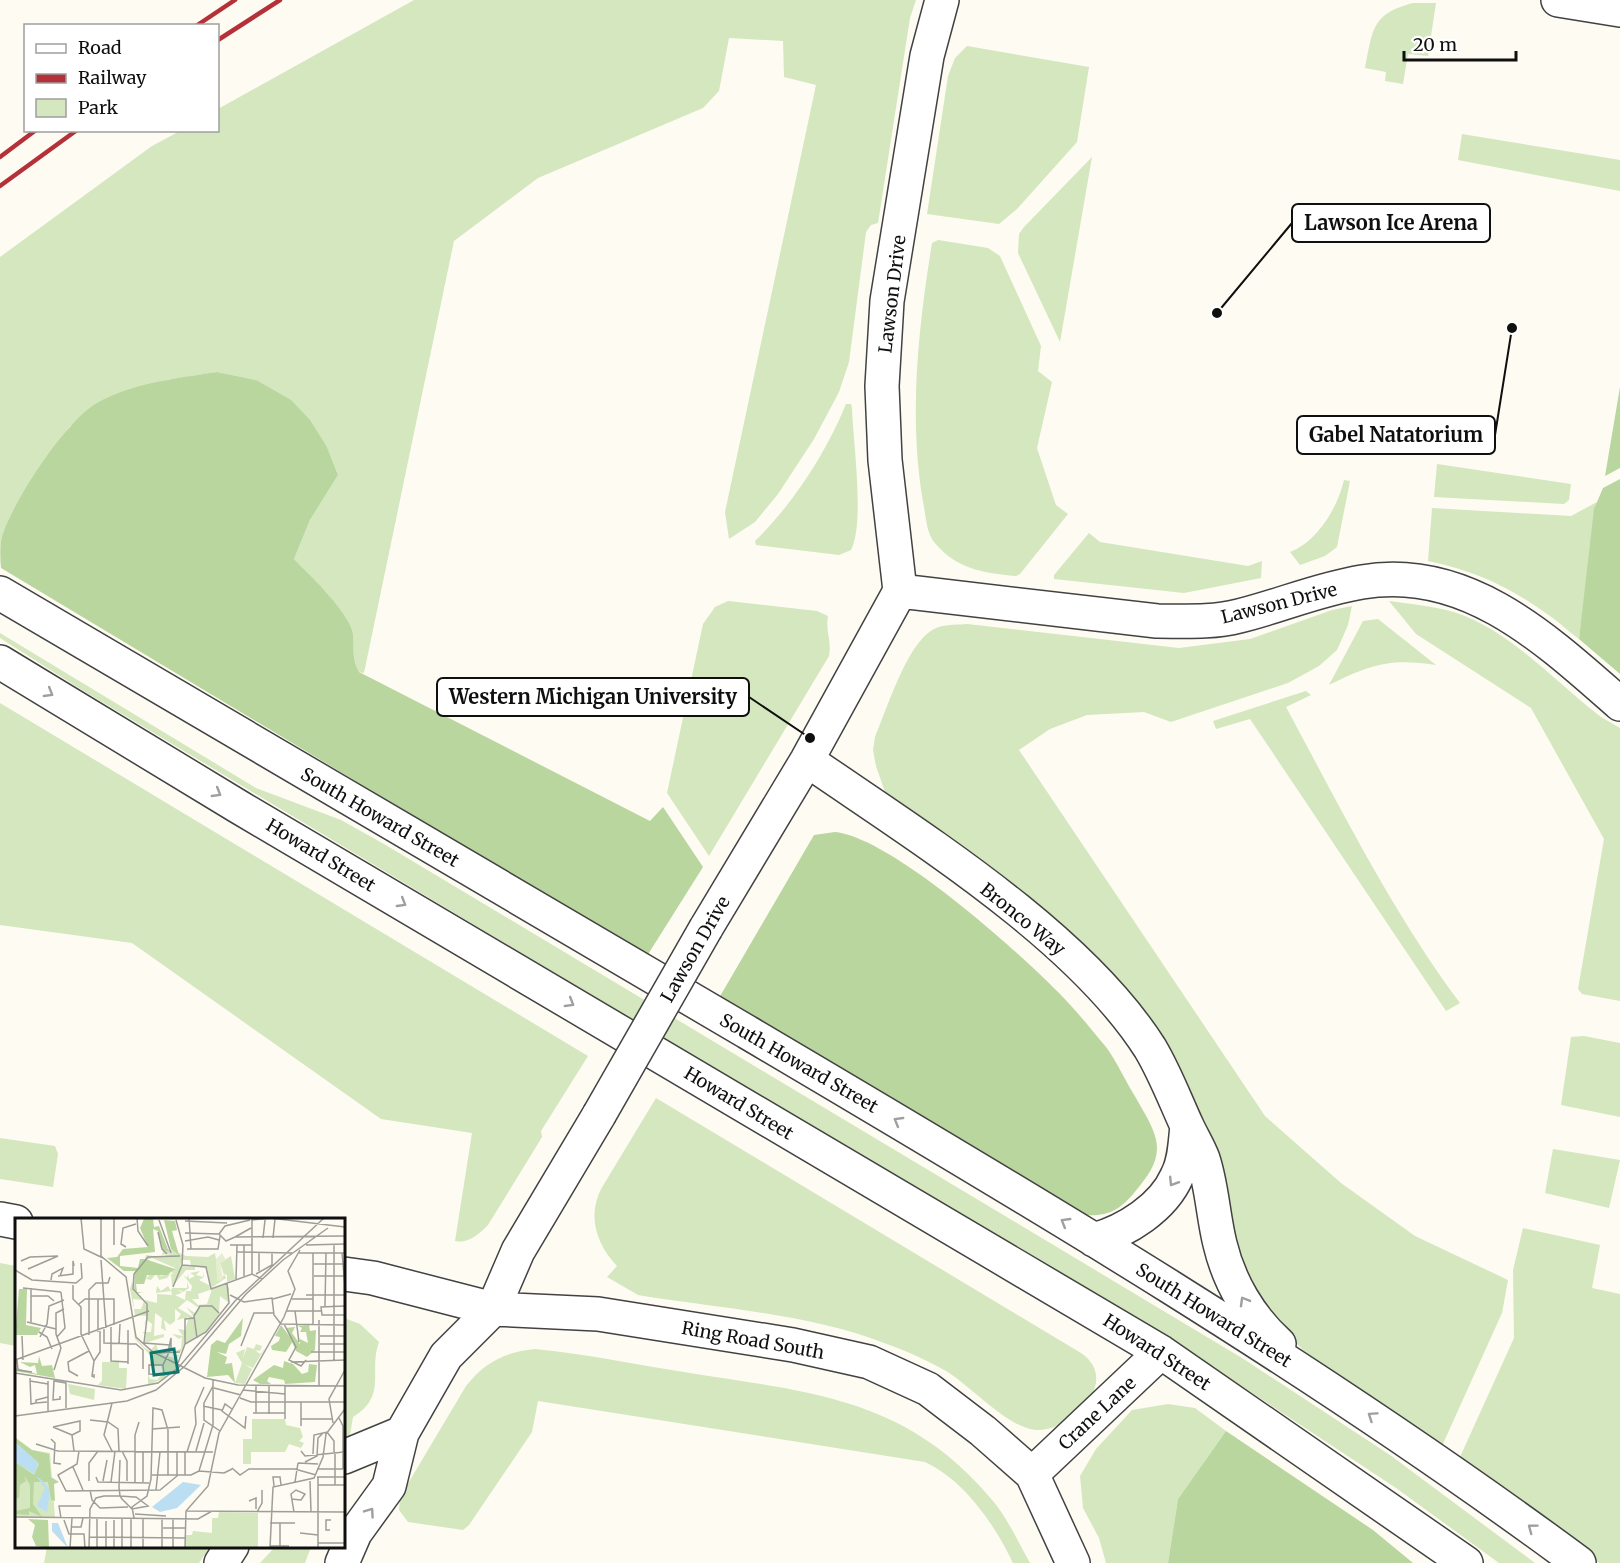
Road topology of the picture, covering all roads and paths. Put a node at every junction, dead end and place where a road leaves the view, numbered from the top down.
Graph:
1 (942, 0) edge
2 (1558, 0) edge
3 (1620, 10) edge
4 (900, 591) junction
5 (0, 593) edge
6 (7, 669) edge
7 (1620, 704) edge
8 (807, 760) junction
9 (1187, 1126) junction
10 (0, 1220) edge
11 (15, 1222) edge
12 (1094, 1240) junction
13 (345, 1274) edge
14 (493, 1309) junction
15 (1161, 1352) junction
16 (1329, 1387) junction
17 (402, 1433) junction
18 (345, 1457) edge
19 (1032, 1474) junction
20 (231, 1548) edge
21 (221, 1563) edge
22 (342, 1563) edge
23 (1073, 1563) edge
24 (1466, 1563) edge
25 (1579, 1563) edge

1 - 4 street, Lawson Drive
2 - 3 street
4 - 7 street, Lawson Drive
4 - 8 street, Lawson Drive
12 -> 5 street, South Howard Street
6 -> 15 street, Howard Street
8 - 9 street, Bronco Way
8 - 14 street, Lawson Drive, bridge
9 -> 12 street
16 -> 9 street, Bronco Way
10 - 11 street
12 - 16 street, South Howard Street
13 - 14 street, Ring Road South
14 - 17 street
14 - 19 street, Ring Road South
15 - 19 street, Crane Lane
15 - 24 street, Howard Street
25 -> 16 street, South Howard Street
17 - 18 street
22 -> 17 street
19 - 23 street, Ring Road South
20 - 21 street

